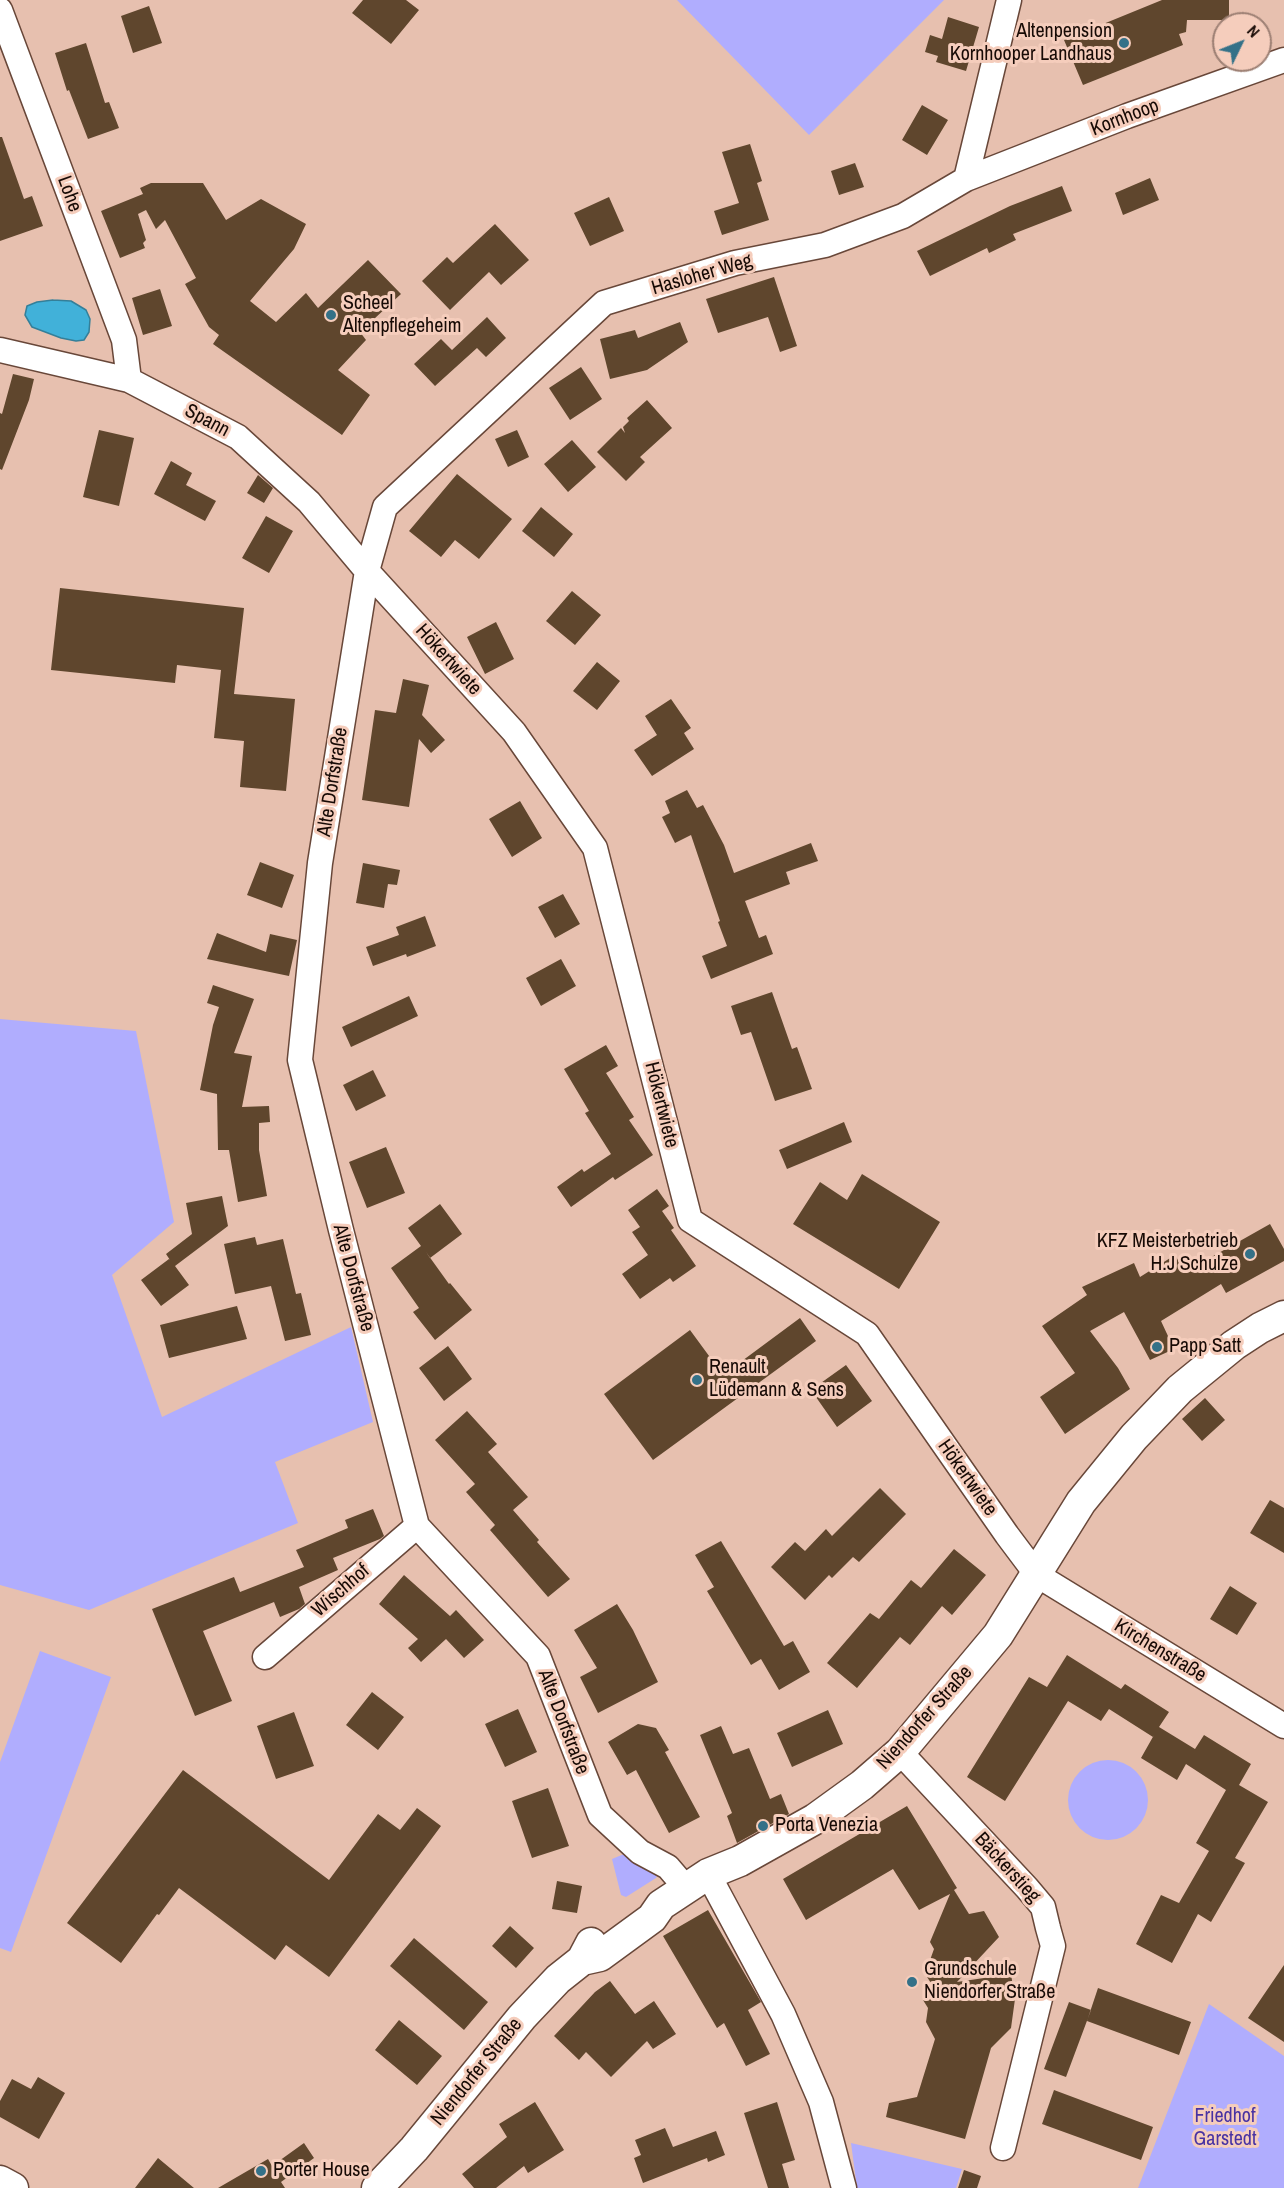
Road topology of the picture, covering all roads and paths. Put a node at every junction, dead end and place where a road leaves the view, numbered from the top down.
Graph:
1 (1010, 0) edge
2 (0, 10) edge
3 (1284, 60) edge
4 (966, 179) junction
5 (0, 350) edge
6 (129, 380) junction
7 (367, 571) junction
8 (1284, 1316) edge
9 (417, 1526) junction
10 (1038, 1575) junction
11 (265, 1657) dead end
12 (1284, 1726) edge
13 (900, 1752) junction
14 (697, 1881) junction
15 (1003, 2148) dead end
16 (0, 2181) edge
17 (13, 2188) edge
18 (376, 2188) edge
19 (844, 2188) edge

1 - 4 street
2 - 6 street, Lohe
3 - 4 street, Kornhoop
4 - 7 street, Hasloher Weg
5 - 6 street, Spann
6 - 7 street, Spann
7 - 9 street, Alte Dorfstraße
7 - 10 street, Hökertwiete
8 - 10 main road, Niendorfer Straße
9 - 11 street, Wischhof
9 - 14 street, Alte Dorfstraße
10 - 12 street, Kirchenstraße
10 - 13 main road, Niendorfer Straße
13 - 14 main road, Niendorfer Straße
13 - 15 street, Bäckerstieg
14 - 18 main road, Niendorfer Straße
14 - 19 street, Alte Dorfstraße
16 - 17 main road

